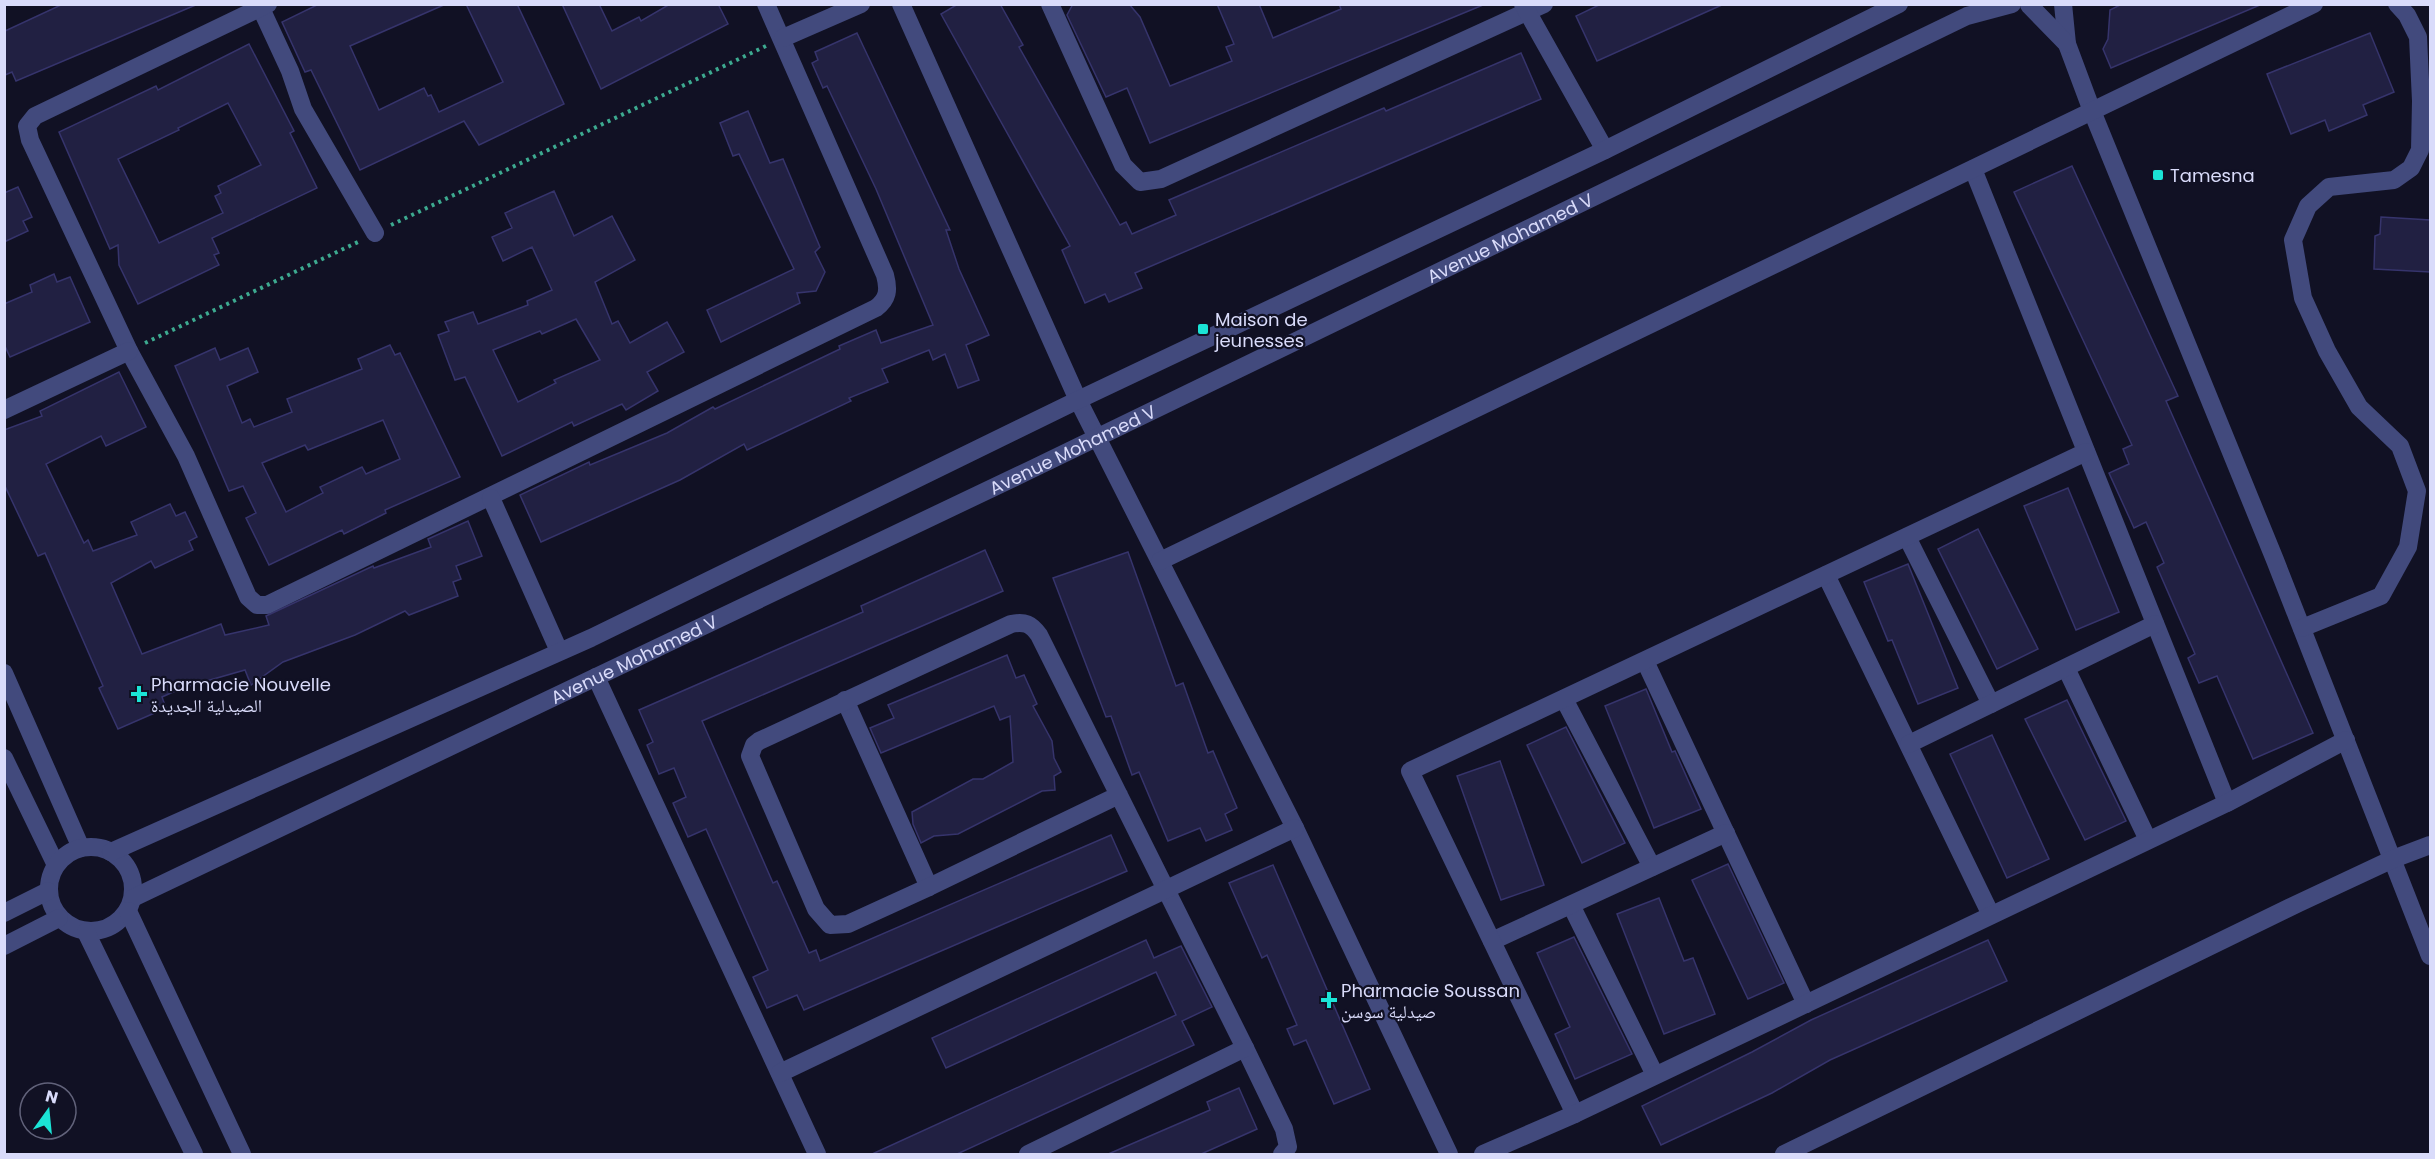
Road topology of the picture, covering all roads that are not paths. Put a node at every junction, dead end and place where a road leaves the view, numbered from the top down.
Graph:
1 (766, 4) edge
2 (861, 4) edge
3 (901, 4) edge
4 (1050, 4) edge
5 (1544, 4) edge
6 (1899, 4) edge
7 (2012, 4) edge
8 (2023, 4) edge
9 (2063, 4) edge
10 (2314, 4) edge
11 (2397, 4) edge
12 (2031, 5) edge
13 (262, 6) edge
14 (1525, 9) edge
15 (783, 38) junction
16 (2067, 44) junction
17 (2092, 111) junction
18 (1605, 150) junction
19 (1973, 169) junction
20 (375, 233) road end
21 (129, 351) junction
22 (1077, 400) junction
23 (4, 410) edge
24 (1097, 437) junction
25 (2086, 452) junction
26 (491, 498) junction
27 (1907, 537) junction
28 (1160, 561) junction
29 (1826, 575) junction
30 (2155, 624) junction
31 (2302, 628) junction
32 (559, 651) junction
33 (1645, 661) junction
34 (2066, 668) junction
35 (4, 674) edge
36 (596, 677) junction
37 (1564, 699) junction
38 (845, 700) junction
39 (1991, 704) junction
40 (2346, 740) junction
41 (1909, 744) junction
42 (4, 758) edge
43 (1119, 795) junction
44 (2227, 803) junction
45 (1294, 828) junction
46 (1726, 833) junction
47 (2148, 840) junction
48 (2430, 845) edge
49 (81, 848) junction
50 (111, 852) junction
51 (2393, 859) junction
52 (56, 865) junction
53 (1652, 867) junction
54 (929, 887) junction
55 (1165, 888) junction
56 (48, 891) junction
57 (130, 904) junction
58 (1571, 905) junction
59 (4, 913) edge
60 (1991, 915) junction
61 (59, 918) junction
62 (86, 932) junction
63 (1492, 941) junction
64 (4, 946) edge
65 (2430, 956) edge
66 (1806, 1004) junction
67 (1245, 1048) junction
68 (780, 1073) junction
69 (1655, 1075) junction
70 (1575, 1113) junction
71 (194, 1155) edge
72 (242, 1155) edge
73 (817, 1155) edge
74 (1028, 1155) edge
75 (1282, 1155) edge
76 (1449, 1155) edge
77 (1483, 1155) edge
78 (1784, 1155) edge

1 - 15 street
2 - 15 street
3 - 22 street
4 - 14 street
5 - 14 street
6 - 18 street, Avenue Mohamed V
7 - 24 street, Avenue Mohamed V
8 - 12 street
9 - 16 street
10 - 17 street
11 - 31 street
12 - 16 street
13 - 20 street
13 - 21 street
14 - 18 street
15 - 26 street
16 - 17 street
17 - 19 street
17 - 31 street
18 - 22 street, Avenue Mohamed V
19 - 25 street
19 - 28 street
21 - 23 street
21 - 26 street
22 - 24 street
22 - 32 street, Avenue Mohamed V
24 - 28 street
24 - 36 street, Avenue Mohamed V
25 - 27 street
25 - 30 street
26 - 32 street
27 - 29 street
27 - 39 street
28 - 45 street
29 - 33 street
29 - 41 street
30 - 34 street
30 - 44 street
31 - 40 street
32 - 50 street, Avenue Mohamed V
33 - 37 street
33 - 46 street
34 - 39 street
34 - 47 street
35 - 49 street
36 - 57 street, Avenue Mohamed V
36 - 68 street
37 - 53 street
37 - 63 street
38 - 43 street
38 - 54 street
38 - 54 street
39 - 41 street
40 - 44 street
40 - 51 street
41 - 60 street
42 - 52 street
43 - 54 street
43 - 55 street
44 - 47 street
45 - 55 street
45 - 76 street
46 - 53 street
46 - 66 street
47 - 60 street
48 - 51 street
49 - 50 street
49 - 52 street
50 - 57 street
51 - 65 street
51 - 78 street
52 - 56 street
53 - 58 street
55 - 67 street
55 - 68 street
56 - 59 street
56 - 61 street
57 - 62 street
57 - 72 street
58 - 63 street
58 - 69 street
60 - 66 street
61 - 62 street
61 - 64 street
62 - 71 street
63 - 70 street
66 - 69 street
67 - 74 street
67 - 75 street
68 - 73 street
69 - 70 street
70 - 77 street

